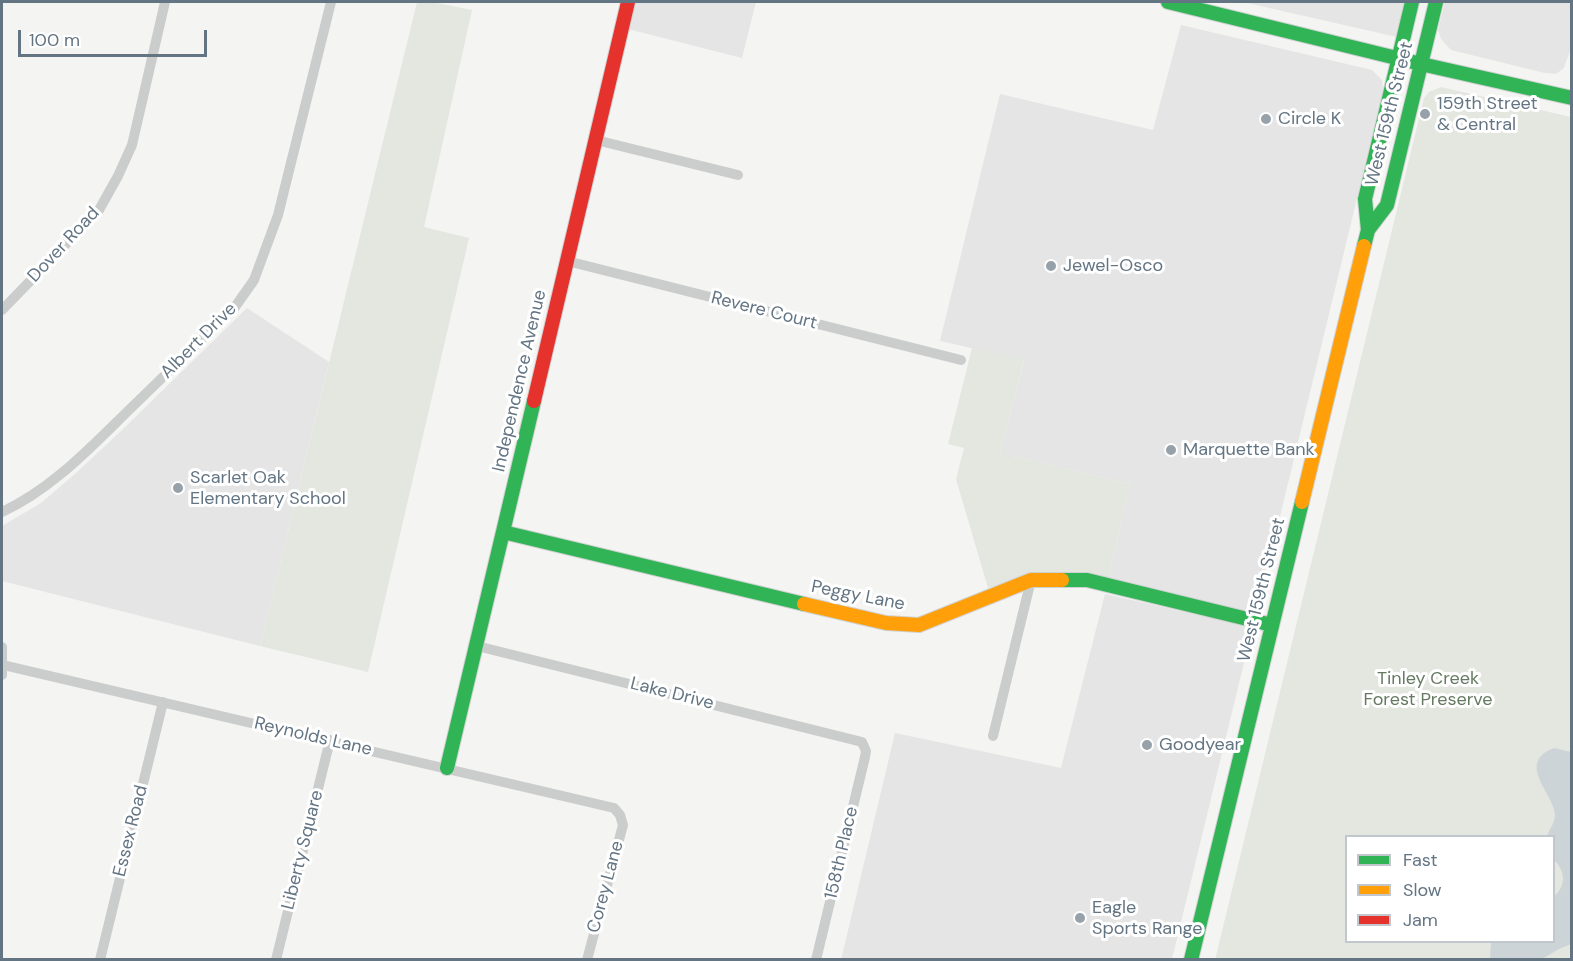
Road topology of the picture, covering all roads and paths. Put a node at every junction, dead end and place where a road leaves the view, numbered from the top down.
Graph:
1 (165, 2) edge
2 (331, 2) edge
3 (628, 2) edge
4 (1168, 2) edge
5 (1413, 2) edge
6 (1436, 2) edge
7 (1399, 58) junction
8 (1421, 64) junction
9 (1570, 93) edge
10 (596, 140) junction
11 (738, 175) dead end
12 (1368, 230) junction
13 (567, 261) junction
14 (2, 310) edge
15 (960, 360) dead end
16 (2, 512) edge
17 (503, 532) junction
18 (1031, 580) junction
19 (1272, 625) junction
20 (477, 646) junction
21 (2, 647) edge
22 (2, 670) edge
23 (163, 702) junction
24 (993, 736) dead end
25 (330, 740) junction
26 (865, 746) joint
27 (447, 768) junction
28 (620, 815) joint
29 (100, 960) edge
30 (276, 960) edge
31 (587, 960) edge
32 (816, 960) edge
33 (1191, 960) edge

1 - 14 street, Dover Road
2 - 16 street, Albert Drive
3 - 10 street, Independence Avenue
4 - 7 street
5 - 7 street, West 159th Street
6 - 8 street, West 159th Street
7 - 8 street
7 - 12 street, West 159th Street
8 - 9 street
8 - 12 street, West 159th Street
10 - 11 street
10 - 13 street, Independence Avenue
12 - 19 street, West 159th Street
13 - 15 street, Revere Court
13 - 17 street, Independence Avenue
17 - 18 street, Peggy Lane
17 - 20 street, Independence Avenue
18 - 19 street, Peggy Lane
18 - 24 street
19 - 33 street, West 159th Street
20 - 26 street, Lake Drive
20 - 27 street, Independence Avenue
21 - 22 street
22 - 23 street, Reynolds Lane
23 - 25 street, Reynolds Lane
23 - 29 street, Essex Road
25 - 27 street, Reynolds Lane
25 - 30 street, Liberty Square
26 - 32 street, 158th Place
27 - 28 street, Reynolds Lane
28 - 31 street, Corey Lane

